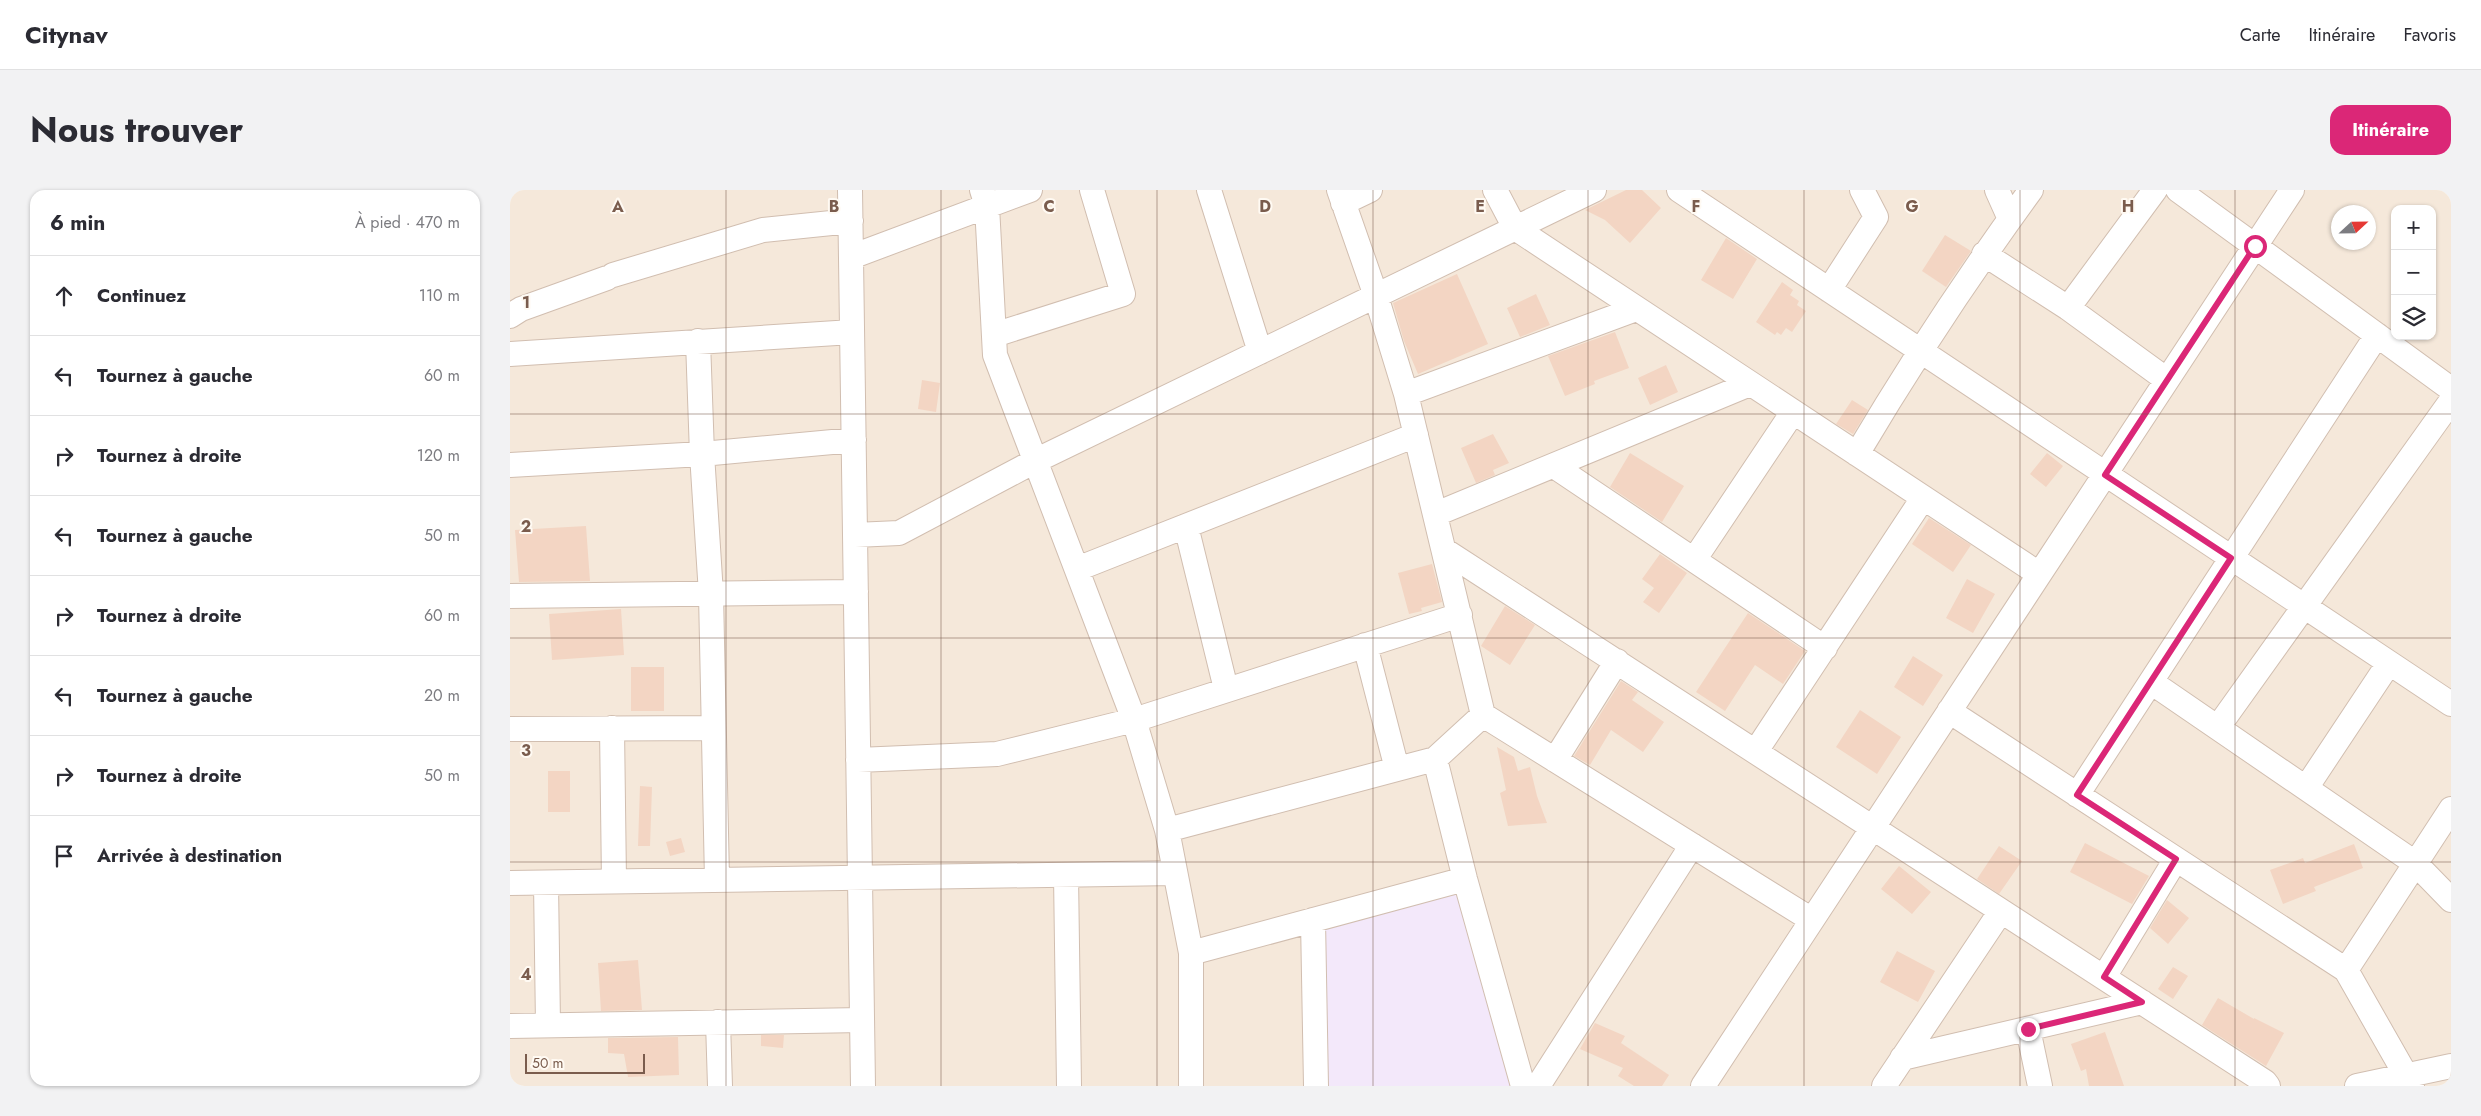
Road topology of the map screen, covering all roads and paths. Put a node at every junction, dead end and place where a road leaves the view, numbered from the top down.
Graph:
1 (850, 190) edge
2 (1030, 190) edge
3 (1092, 190) edge
4 (1209, 190) edge
5 (1370, 190) edge
6 (1495, 190) edge
7 (1594, 190) edge
8 (1679, 190) edge
9 (1862, 190) edge
10 (1997, 190) edge
11 (2032, 190) edge
12 (2155, 190) edge
13 (2178, 190) edge
14 (2292, 190) edge
15 (1341, 196) edge
16 (984, 198) edge
17 (2010, 219) junction
18 (851, 221) junction
19 (1515, 228) junction
20 (2255, 246) junction
21 (1984, 254) junction
22 (851, 257) junction
23 (1829, 290) junction
24 (1376, 296) junction
25 (2068, 308) junction
26 (1636, 309) junction
27 (510, 316) edge
28 (852, 332) junction
29 (994, 335) junction
30 (2377, 335) junction
31 (698, 342) junction
32 (1919, 351) junction
33 (1260, 352) junction
34 (510, 354) edge
35 (2167, 380) junction
36 (1750, 384) junction
37 (2451, 389) edge
38 (1406, 394) junction
39 (2451, 401) edge
40 (1794, 412) junction
41 (1416, 435) junction
42 (854, 440) junction
43 (702, 454) junction
44 (1857, 454) junction
45 (1035, 461) junction
46 (510, 465) edge
47 (1554, 466) junction
48 (2105, 475) junction
49 (1924, 498) junction
50 (1436, 514) junction
51 (1186, 526) junction
52 (855, 535) junction
53 (1444, 550) junction
54 (2231, 558) junction
55 (1694, 560) junction
56 (1076, 569) junction
57 (2039, 574) junction
58 (856, 592) junction
59 (711, 594) junction
60 (510, 596) edge
61 (2304, 606) junction
62 (1460, 615) junction
63 (1365, 645) junction
64 (1824, 648) junction
65 (1617, 661) junction
66 (2390, 663) junction
67 (2151, 682) junction
68 (1226, 689) junction
69 (2451, 704) edge
70 (1949, 712) junction
71 (1483, 715) junction
72 (1134, 720) junction
73 (2218, 727) junction
74 (612, 728) junction
75 (714, 728) junction
76 (510, 729) edge
77 (1756, 751) junction
78 (1435, 759) junction
79 (858, 760) junction
80 (1555, 760) junction
81 (1397, 769) junction
82 (2306, 788) junction
83 (2077, 795) junction
84 (2451, 809) edge
85 (1873, 827) junction
86 (1167, 830) junction
87 (1692, 845) junction
88 (2176, 859) junction
89 (2415, 863) junction
90 (1175, 873) junction
91 (1066, 875) junction
92 (860, 878) junction
93 (1465, 879) junction
94 (717, 880) junction
95 (546, 882) junction
96 (614, 882) junction
97 (510, 883) edge
98 (2451, 900) edge
99 (2002, 911) junction
100 (1313, 920) junction
101 (1812, 920) junction
102 (1191, 953) junction
103 (2346, 970) junction
104 (2104, 977) junction
105 (2142, 1002) junction
106 (862, 1020) junction
107 (718, 1022) junction
108 (548, 1025) junction
109 (510, 1026) edge
110 (2028, 1029) junction
111 (1902, 1058) junction
112 (2451, 1066) edge
113 (2409, 1081) edge
114 (720, 1086) edge
115 (863, 1086) edge
116 (1069, 1086) edge
117 (1191, 1086) edge
118 (1316, 1086) edge
119 (1523, 1086) edge
120 (1538, 1086) edge
121 (1703, 1086) edge
122 (1884, 1086) edge
123 (2040, 1086) edge
124 (2268, 1086) edge
125 (2357, 1086) edge

1 - 18 street
2 - 16 street
3 - 29 street
4 - 33 street
5 - 15 street
6 - 19 street
7 - 19 street
8 - 23 street
9 - 23 street
10 - 17 street
11 - 17 street
12 - 25 street
13 - 20 street
14 - 20 street
15 - 24 street
16 - 22 street
16 - 29 street
17 - 21 street
18 - 22 street
18 - 27 street
19 - 24 street
19 - 26 street
20 - 30 street
20 - 35 street
21 - 25 street
21 - 32 street
22 - 28 street
23 - 32 street
24 - 33 street
24 - 38 street
25 - 35 street
26 - 36 street
26 - 38 street
28 - 31 street
28 - 42 street
29 - 45 street
30 - 37 street
30 - 54 street
31 - 34 street
31 - 43 street
32 - 44 street
32 - 48 street
33 - 45 street
35 - 48 street
36 - 40 street
36 - 47 street
38 - 41 street
39 - 61 street
40 - 44 street
40 - 55 street
41 - 50 street
41 - 51 street
42 - 43 street
42 - 52 street
43 - 46 street
43 - 59 street
44 - 49 street
45 - 52 street
45 - 56 street
47 - 50 street
47 - 55 street
48 - 54 street
48 - 57 street
49 - 57 street
49 - 64 street
50 - 53 street
51 - 56 street
51 - 68 street
52 - 58 street
53 - 62 street
53 - 65 street
54 - 61 street
54 - 67 street
55 - 64 street
56 - 72 street
57 - 70 street
58 - 59 street
58 - 79 street
59 - 60 street
59 - 75 street
61 - 66 street
61 - 73 street
62 - 63 street
62 - 71 street
63 - 68 street
63 - 81 street
64 - 77 street
65 - 77 street
65 - 80 street
66 - 69 street
66 - 82 street
67 - 73 street
67 - 83 street
68 - 72 street
70 - 83 street
70 - 85 street
71 - 78 street
71 - 80 street
72 - 79 street
72 - 86 street
73 - 82 street
74 - 75 street
74 - 76 street
74 - 96 street
75 - 94 street
77 - 85 street
78 - 81 street
78 - 93 street
79 - 92 street
80 - 87 street
81 - 86 street
82 - 89 street
83 - 88 street
84 - 89 street
85 - 99 street
85 - 101 street
86 - 90 street
87 - 101 street
87 - 120 street
88 - 103 street
88 - 104 street
89 - 98 street
89 - 103 street
90 - 91 street
90 - 102 street
91 - 92 street
91 - 116 street
92 - 94 street
92 - 106 street
93 - 100 street
93 - 119 street
94 - 96 street
95 - 96 street
95 - 97 street
95 - 108 street
99 - 104 street
99 - 111 street
100 - 102 street
100 - 118 street
101 - 121 street
102 - 117 street
103 - 113 street
104 - 105 street
105 - 110 street
105 - 124 street
106 - 107 street
106 - 115 street
107 - 108 street
107 - 114 street
108 - 109 street
110 - 111 street
110 - 123 street
111 - 122 street
112 - 113 street
113 - 125 street

